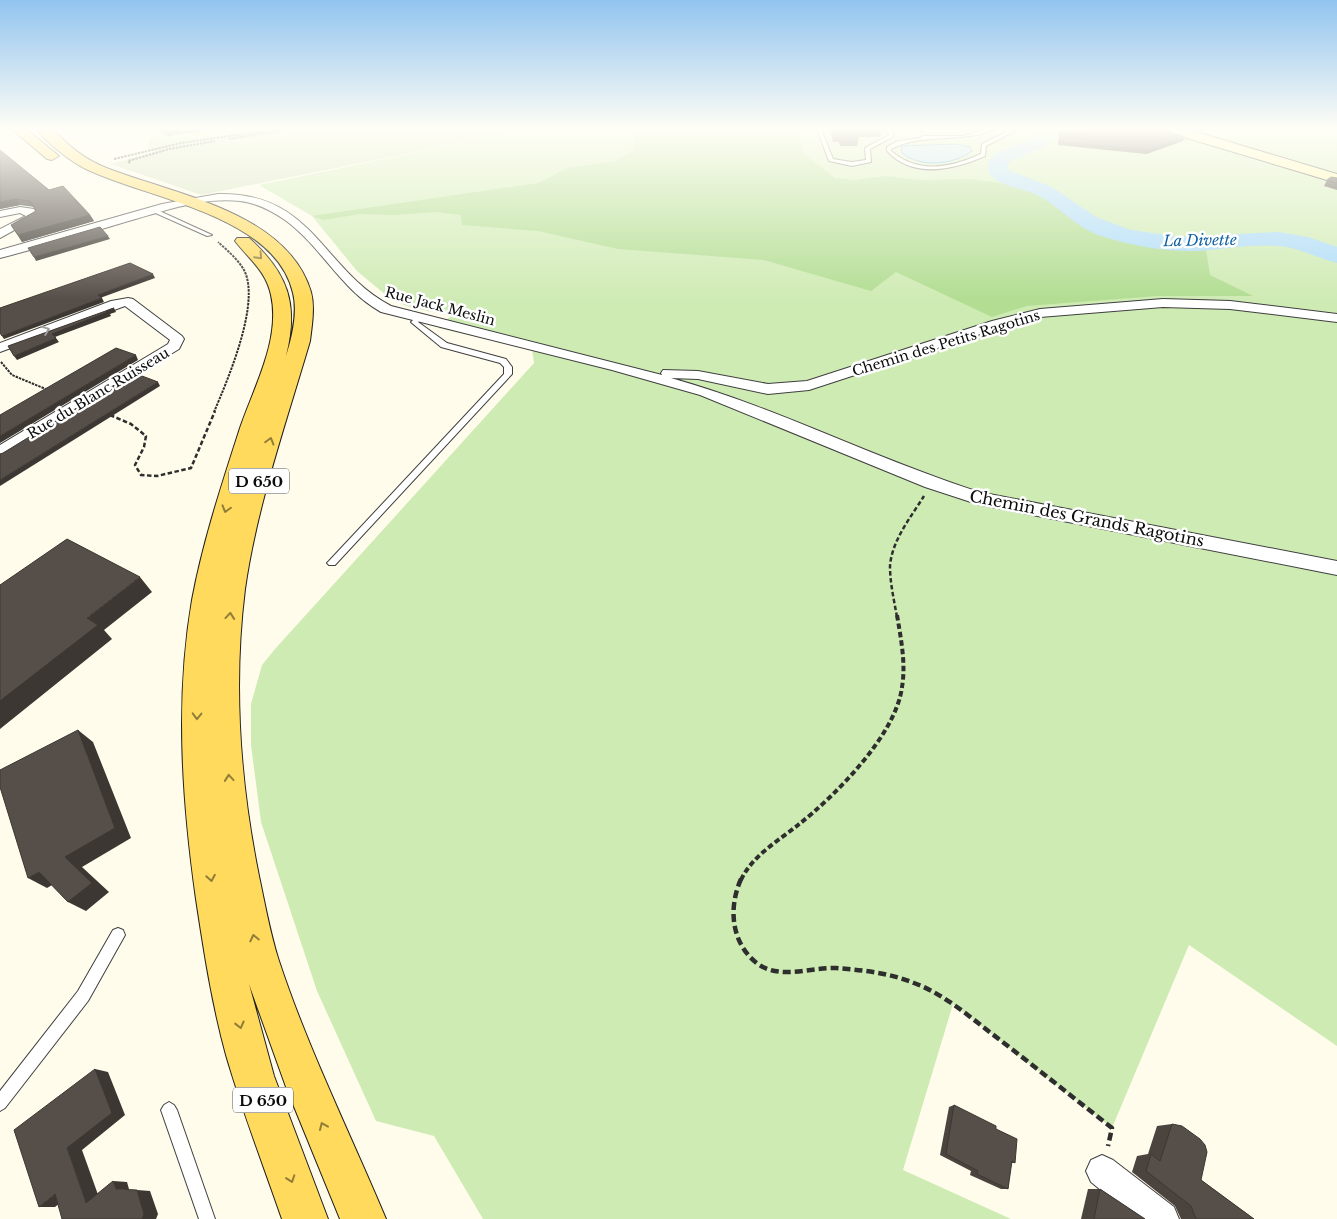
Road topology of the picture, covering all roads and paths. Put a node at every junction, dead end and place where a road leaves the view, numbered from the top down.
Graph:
1 (111, 186) edge
2 (129, 186) edge
3 (170, 206) junction
4 (0, 214) edge
5 (0, 234) edge
6 (209, 235) joint
7 (3, 250) edge
8 (418, 318) junction
9 (1337, 318) edge
10 (0, 348) edge
11 (0, 361) edge
12 (647, 376) junction
13 (81, 403) junction
14 (0, 452) edge
15 (931, 483) junction
16 (332, 563) dead end
17 (1337, 568) edge
18 (118, 935) dead end
19 (0, 1103) edge
20 (169, 1110) dead end
21 (1102, 1170) joint
22 (207, 1219) edge
23 (305, 1219) edge
24 (363, 1219) edge
25 (1162, 1219) edge

1 - 3 main road, D 650
2 - 3 main road, D 650
3 - 6 lane
3 - 7 street, Rue Jack Meslin
3 - 8 street, Rue Jack Meslin
3 -> 23 main road, D 650
24 -> 3 main road, D 650
4 - 5 street
6 - 13 path
8 - 12 street, Rue Jack Meslin
8 - 16 lane
9 - 12 street, Chemin des Petits Ragotins
10 -> 13 street, Rue du Blanc Ruisseau
11 - 13 path
12 - 15 street, Chemin des Grands Ragotins
13 - 14 street, Rue du Blanc Ruisseau
15 - 17 street, Chemin des Grands Ragotins
15 - 21 path
18 - 19 lane
20 - 22 lane
21 - 25 street

